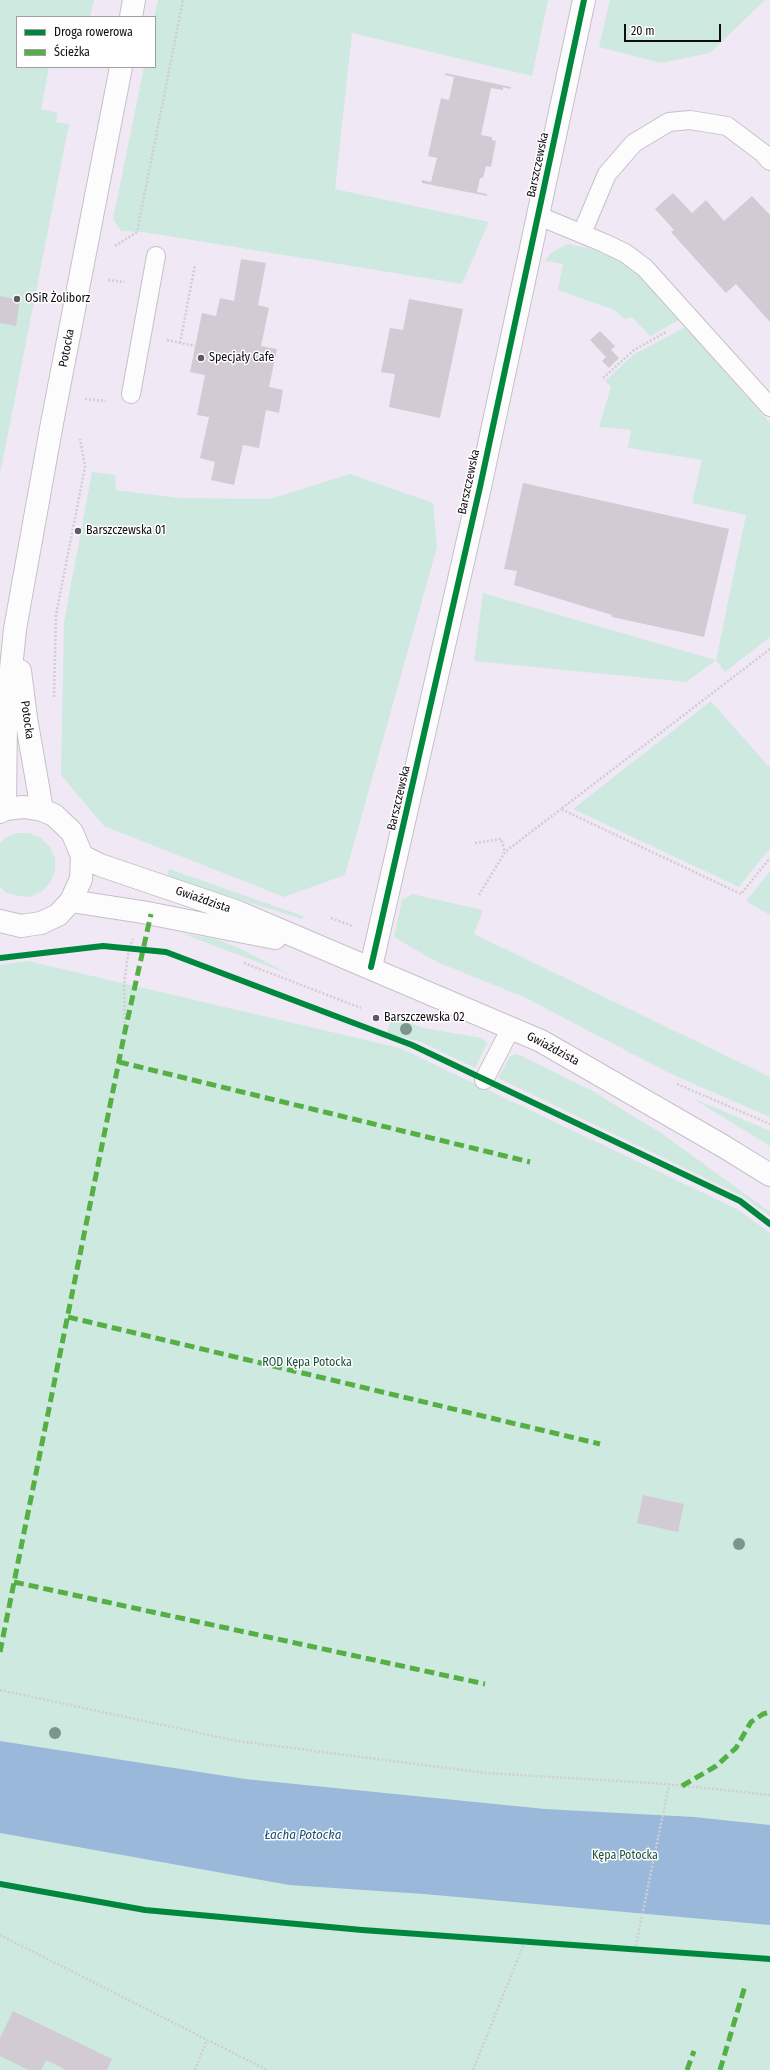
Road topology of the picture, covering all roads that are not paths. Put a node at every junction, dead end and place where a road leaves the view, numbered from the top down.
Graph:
1 (134, 0) edge
2 (584, 0) edge
3 (131, 16) edge
4 (121, 68) edge
5 (770, 161) edge
6 (539, 216) junction
7 (582, 233) junction
8 (156, 256) dead end
9 (131, 394) dead end
10 (770, 407) edge
11 (15, 629) junction
12 (42, 810) junction
13 (2, 811) edge
14 (82, 856) junction
15 (71, 901) junction
16 (0, 921) edge
17 (323, 948) junction
18 (371, 967) junction
19 (511, 1028) junction
20 (484, 1080) dead end
21 (770, 1175) edge

1 - 3 street
2 - 6 street, Barszczewska
4 - 11 street, Potocka
5 - 7 lane
6 - 7 lane
6 - 18 street, Barszczewska
7 - 10 lane
8 - 9 lane
11 - 12 street, Potocka
11 - 13 street, Potocka
12 - 13 street
12 - 14 street
14 - 15 street
14 - 17 street, Gwiaździsta
15 - 16 street
15 - 17 street, Gwiaździsta
17 - 18 street, Gwiaździsta
18 - 19 street, Gwiaździsta
19 - 20 lane
19 - 21 street, Gwiaździsta

